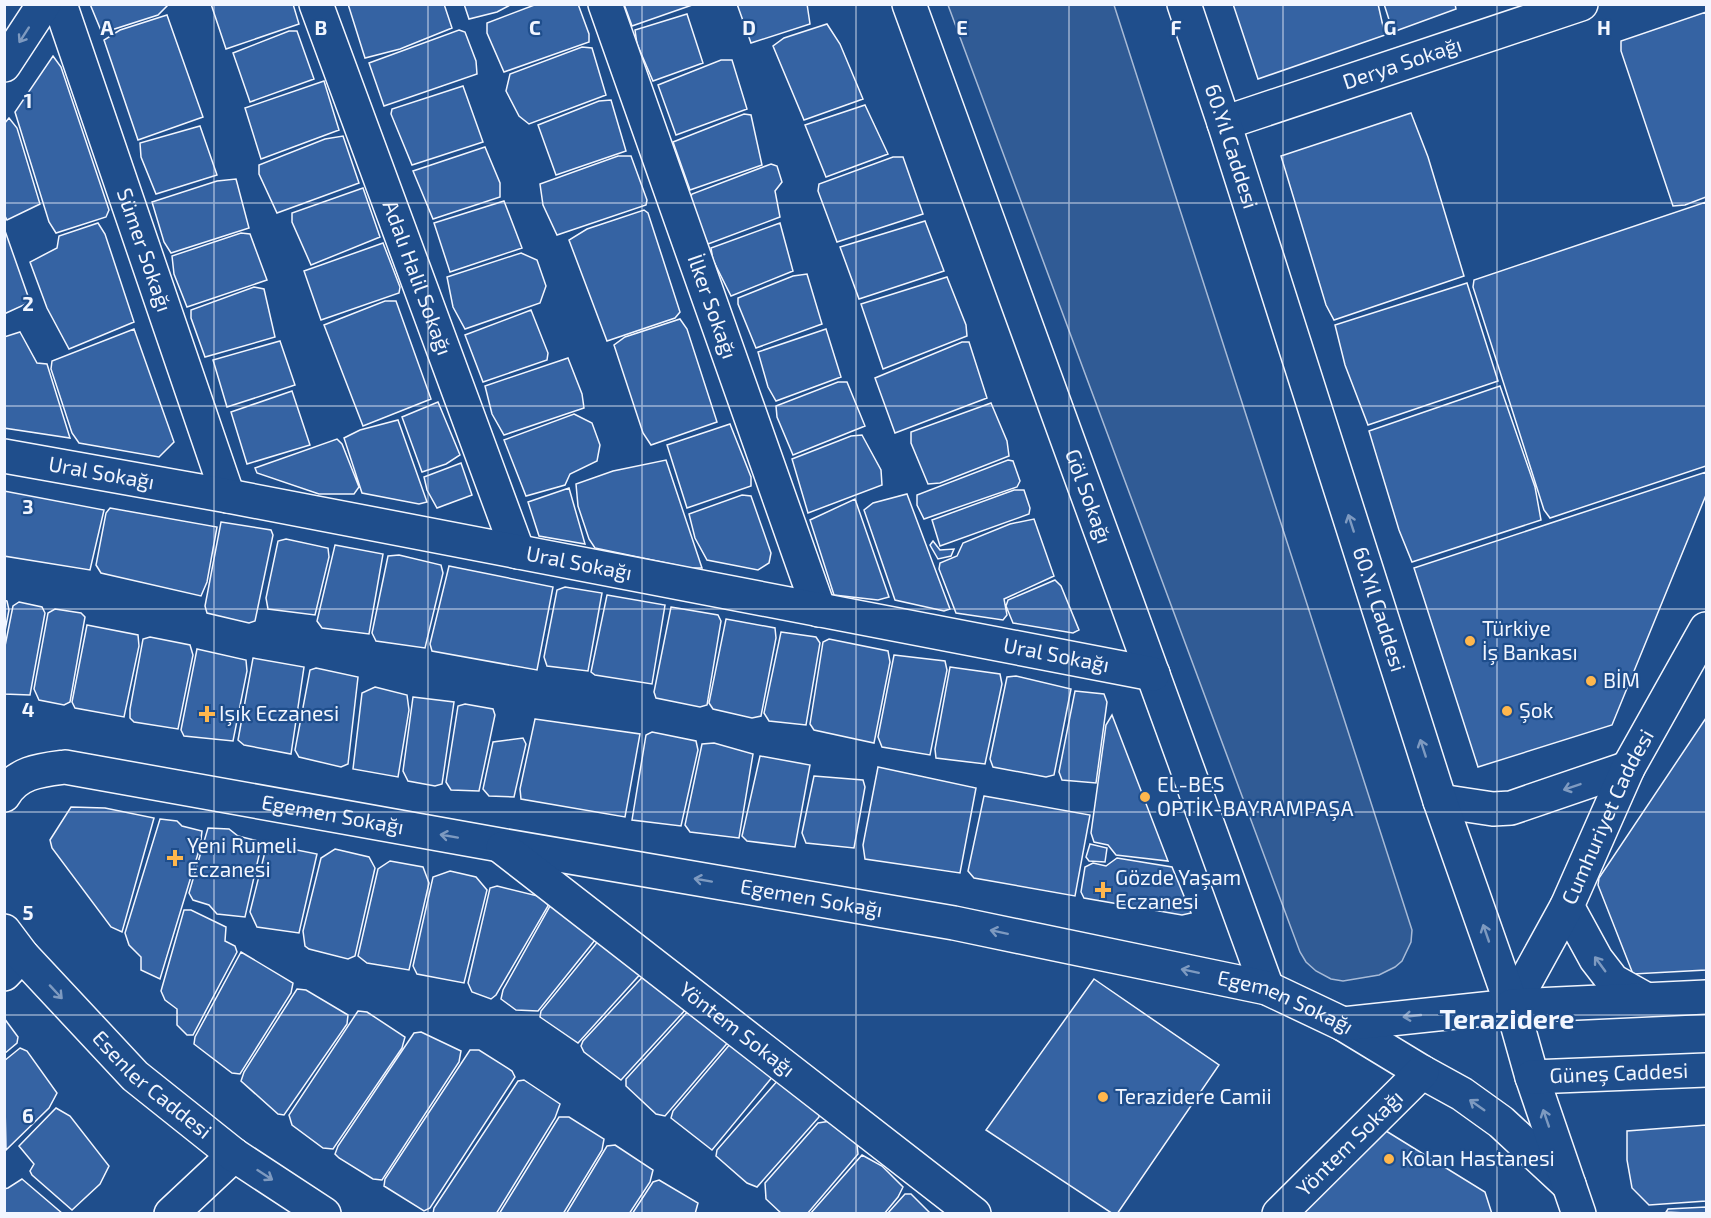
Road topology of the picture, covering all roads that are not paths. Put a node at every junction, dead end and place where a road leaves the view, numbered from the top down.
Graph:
1 (44, 4) edge
2 (60, 4) edge
3 (316, 4) edge
4 (605, 4) edge
5 (909, 4) edge
6 (1184, 4) edge
7 (1581, 4) edge
8 (4, 65) edge
9 (1224, 123) junction
10 (4, 456) edge
11 (228, 496) junction
12 (518, 552) junction
13 (819, 609) junction
14 (1707, 629) edge
15 (1154, 674) junction
16 (1628, 768) junction
17 (4, 795) edge
18 (1440, 801) junction
19 (500, 845) junction
20 (1567, 906) junction
21 (10, 953) edge
22 (1267, 987) junction
23 (1707, 998) edge
24 (1645, 999) junction
25 (1512, 1006) junction
26 (1343, 1024) junction
27 (1707, 1070) edge
28 (1422, 1072) junction
29 (1532, 1077) junction
30 (234, 1155) junction
31 (1574, 1199) edge
32 (171, 1214) edge
33 (324, 1214) edge
34 (974, 1214) edge
35 (1279, 1214) edge

1 -> 8 street
2 - 11 street, Sümer Sokağı
3 - 12 street, Adalı Halil Sokağı
4 - 13 street, İlker Sokağı
5 - 15 street, Göl Sokağı
6 - 9 street, 60.Yıl Caddesi
7 - 9 street, Derya Sokağı
18 -> 9 street, 60.Yıl Caddesi
10 - 11 street, Ural Sokağı
11 - 12 street, Ural Sokağı
12 - 13 street, Ural Sokağı
13 - 15 street, Ural Sokağı
14 - 16 street, Cumhuriyet Caddesi
15 - 22 street, Göl Sokağı
16 -> 18 street
16 - 20 street, Cumhuriyet Caddesi
19 -> 17 street, Egemen Sokağı
25 -> 18 street, 60.Yıl Caddesi
22 -> 19 street, Egemen Sokağı
19 - 34 street, Yöntem Sokağı
24 -> 20 street
20 - 25 street, Cumhuriyet Caddesi
21 -> 30 street, Esenler Caddesi
22 - 26 street, Egemen Sokağı
23 - 24 street
24 - 25 street
25 -> 26 street
25 - 29 street, 60.Yıl Caddesi
26 - 28 street, Egemen Sokağı
27 - 29 street, Güneş Caddesi
31 -> 28 street, Egemen Sokağı
28 - 35 street, Yöntem Sokağı
31 -> 29 street, 60.Yıl Caddesi
30 - 32 street
30 -> 33 street, Esenler Caddesi

